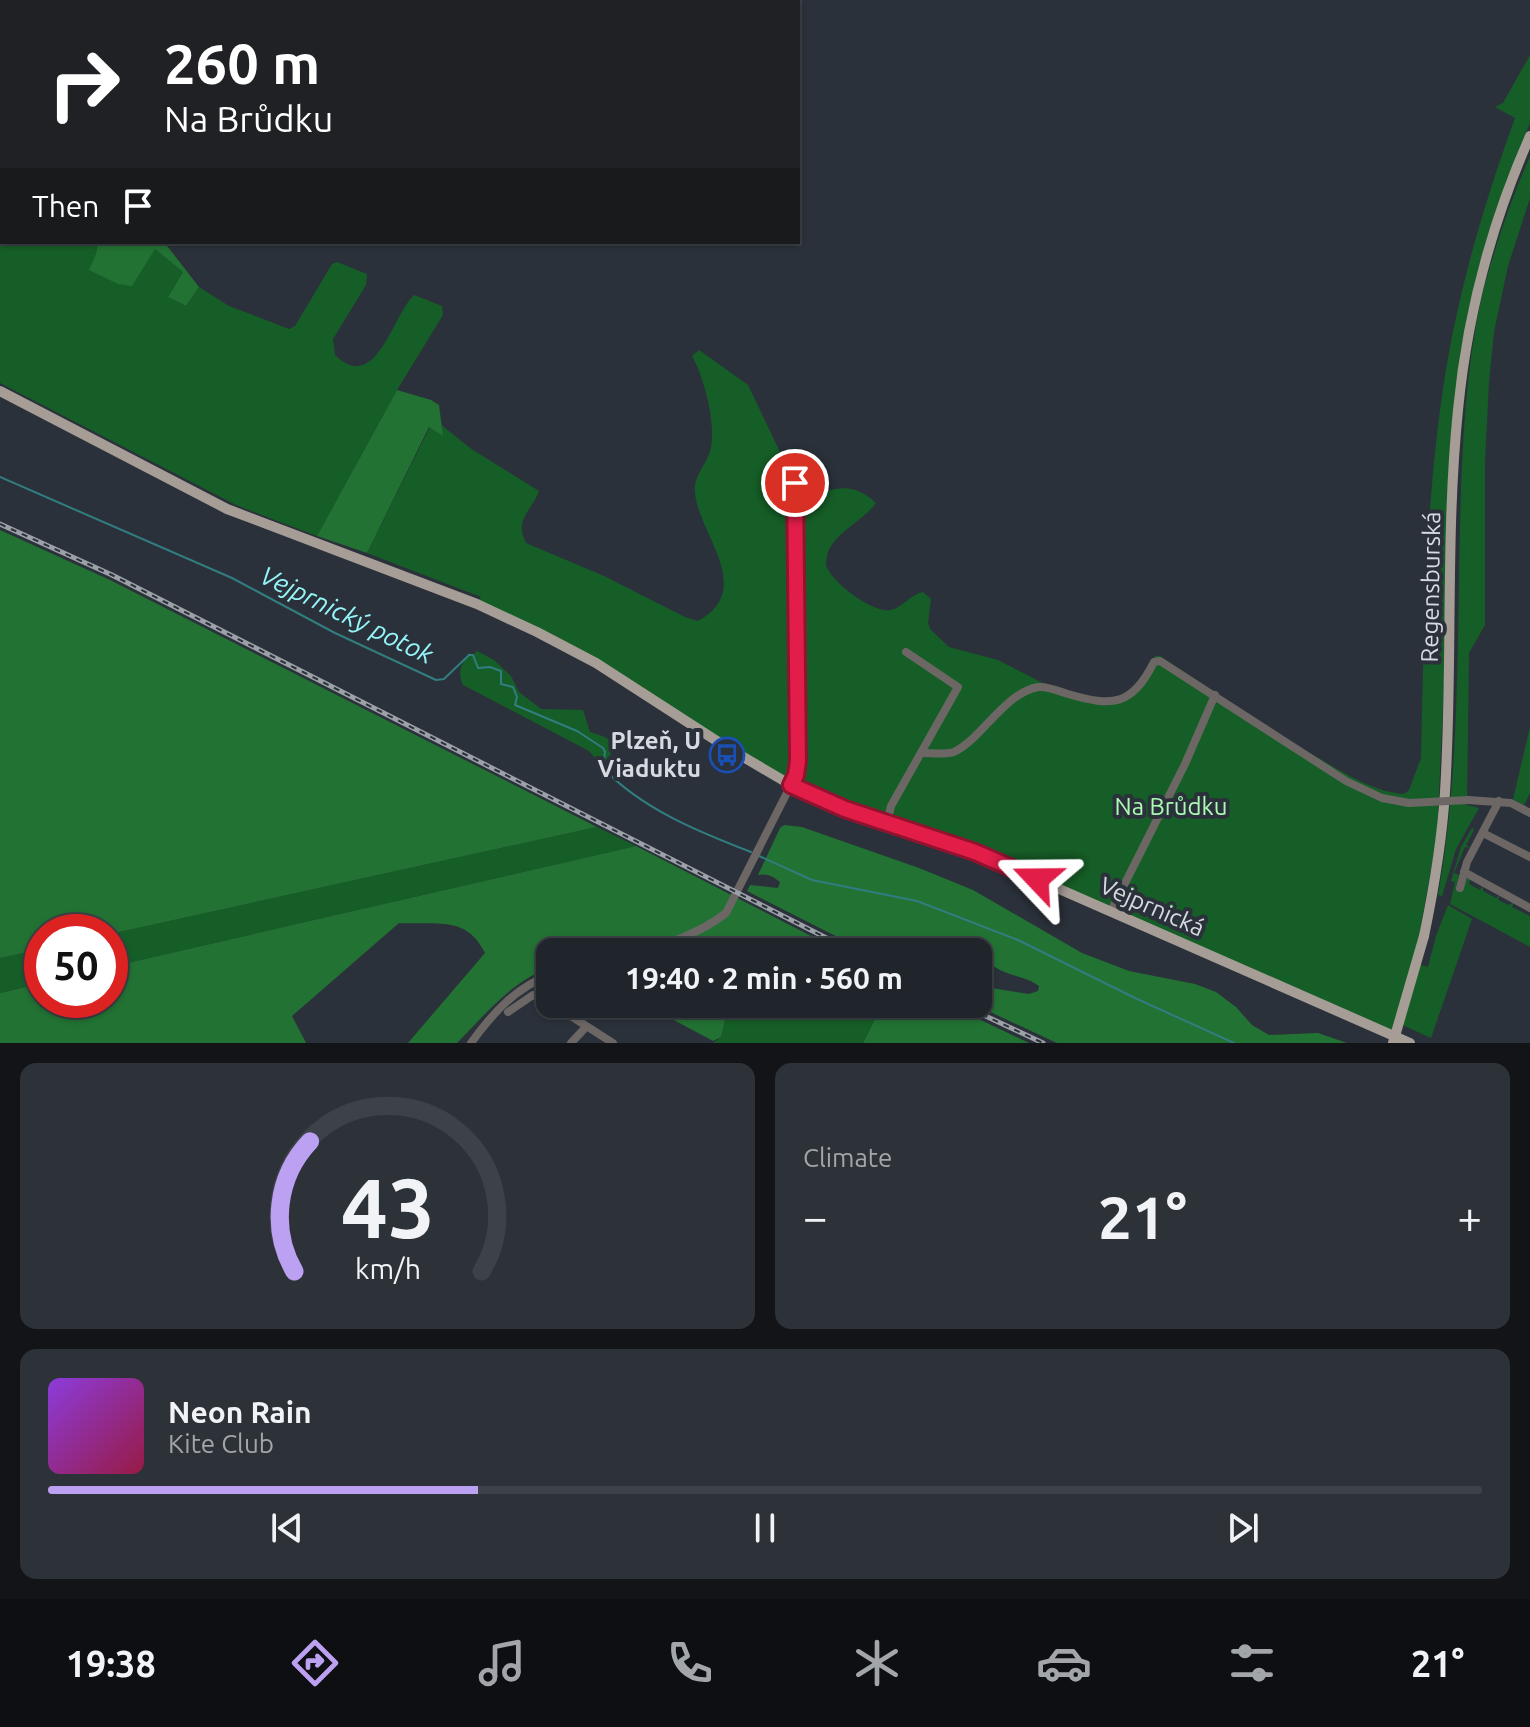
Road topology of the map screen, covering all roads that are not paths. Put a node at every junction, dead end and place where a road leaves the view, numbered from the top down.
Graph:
1 (1530, 136) edge
2 (0, 391) edge
3 (795, 483) dead end
4 (906, 652) dead end
5 (1215, 695) junction
6 (923, 753) junction
7 (791, 785) junction
8 (1499, 801) junction
9 (1530, 813) edge
10 (887, 823) junction
11 (1483, 833) junction
12 (1530, 857) edge
13 (1464, 872) junction
14 (1460, 888) dead end
15 (1530, 908) edge
16 (1111, 911) junction
17 (682, 938) edge
18 (536, 983) edge
19 (536, 996) edge
20 (508, 1012) dead end
21 (573, 1018) edge
22 (586, 1027) junction
23 (471, 1043) edge
24 (571, 1043) edge
25 (613, 1043) edge
26 (1393, 1043) edge
27 (1410, 1043) edge

1 - 26 main road, Regensburská, bridge
2 - 7 main road, Vejprnická
3 - 7 street
4 - 6 street
5 - 6 street
5 - 8 street, bridge
5 - 16 street
6 - 10 street
7 - 10 main road, Vejprnická
7 - 17 street
8 - 9 street
8 - 11 street
10 - 16 main road, Vejprnická
11 - 12 street
11 - 13 street
13 - 14 street
13 - 15 street
16 - 27 main road, Vejprnická
18 - 23 street
19 - 20 street
21 - 22 street
22 - 24 street
22 - 25 street

